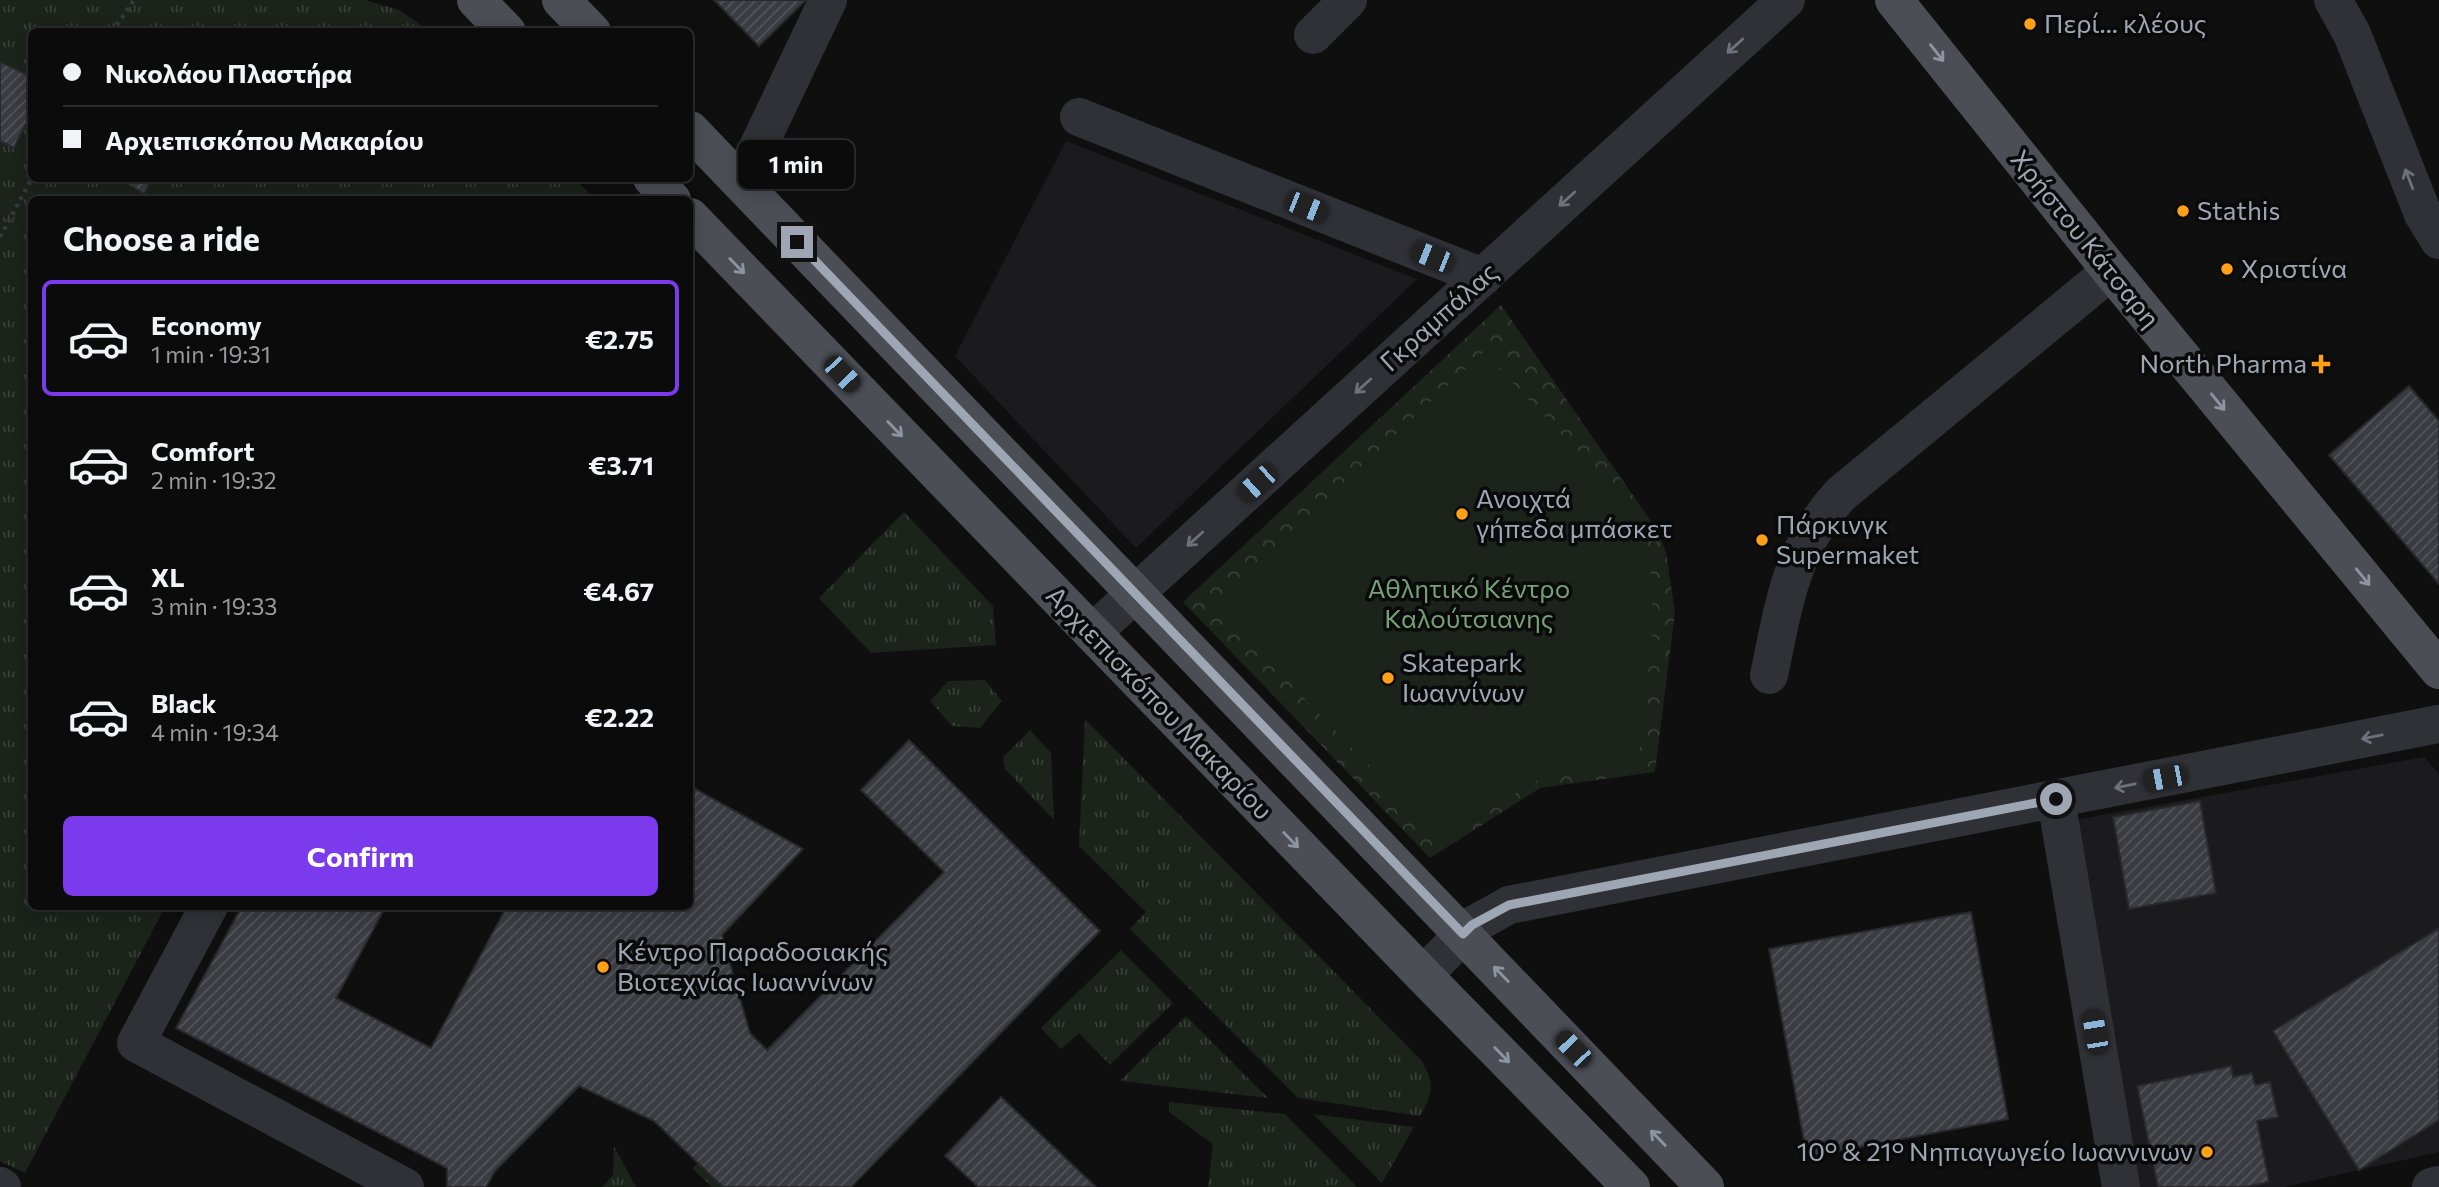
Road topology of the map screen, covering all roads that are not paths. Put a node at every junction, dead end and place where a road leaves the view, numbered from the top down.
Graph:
1 (476, 0) edge
2 (561, 0) edge
3 (828, 0) edge
4 (1348, 0) edge
5 (1786, 0) edge
6 (1894, 0) edge
7 (2333, 0) edge
8 (503, 28) edge
9 (588, 28) edge
10 (1313, 35) dead end
11 (1079, 117) dead end
12 (693, 133) edge
13 (656, 182) edge
14 (741, 183) junction
15 (669, 196) edge
16 (693, 220) edge
17 (2439, 240) edge
18 (2111, 271) junction
19 (1483, 277) junction
20 (1134, 594) junction
21 (1092, 634) junction
22 (2439, 670) edge
23 (1769, 675) dead end
24 (2439, 724) edge
25 (2056, 799) junction
26 (207, 910) edge
27 (1463, 934) junction
28 (1423, 975) junction
29 (2439, 1185) edge
30 (405, 1187) edge
31 (1631, 1187) edge
32 (1705, 1187) edge
33 (2121, 1187) edge
34 (2431, 1187) edge

1 - 8 main road
2 - 9 main road
3 - 14 street
4 - 10 street
5 -> 19 street, Γκραμπάλας
6 -> 18 main road, Χρήστου Κάτσαρη
17 -> 7 street
11 - 19 street
12 - 14 main road
13 - 15 main road
14 - 20 main road
16 -> 21 main road, Αρχιεπισκόπου Μακαρίου
18 -> 22 main road, Χρήστου Κάτσαρη
18 - 23 street
19 -> 20 street, Γκραμπάλας
20 - 21 street, Γκραμπάλας
20 - 27 main road
21 -> 28 main road, Αρχιεπισκόπου Μακαρίου
24 -> 25 street
25 - 27 street
25 - 33 street
26 - 30 street
27 - 28 street
32 -> 27 main road
28 -> 31 main road, Αρχιεπισκόπου Μακαρίου
29 - 34 street

